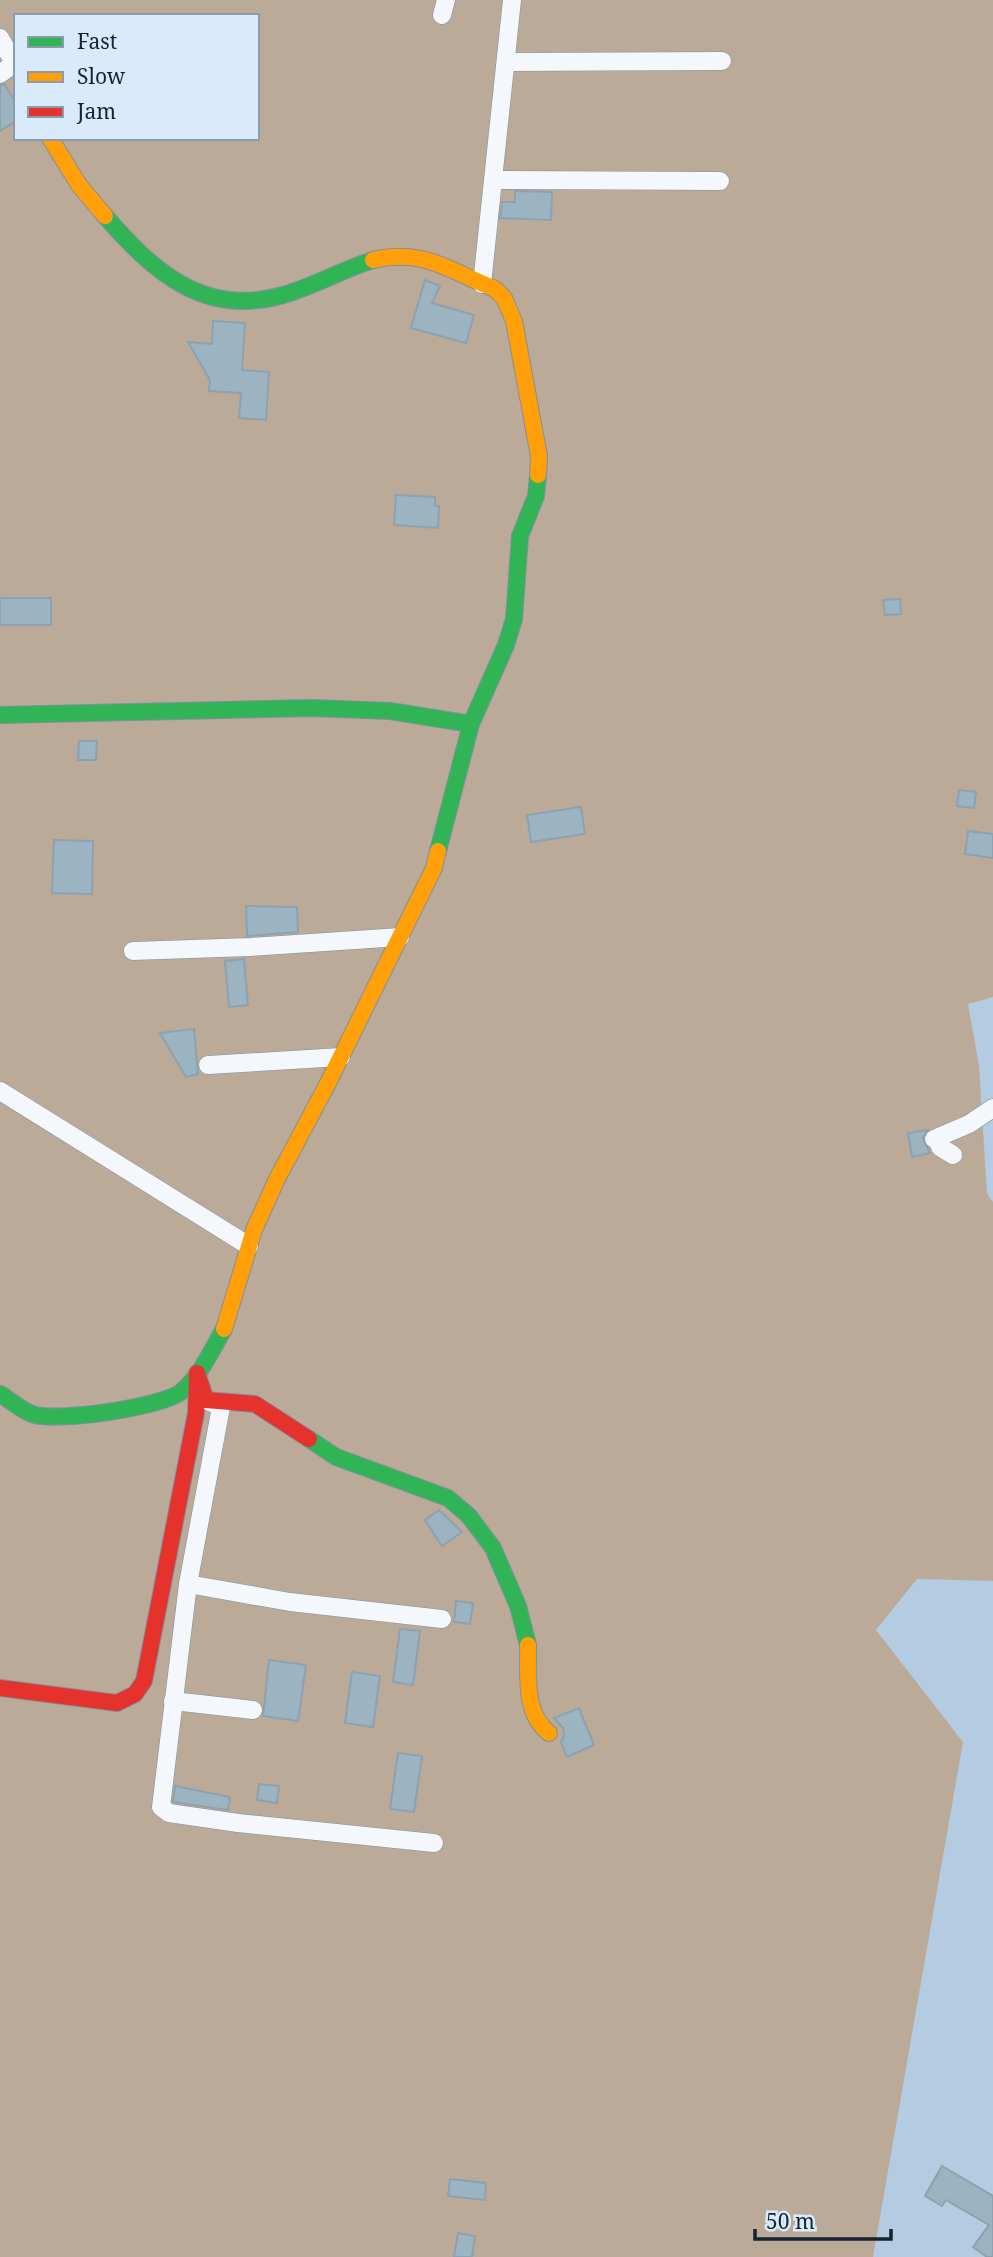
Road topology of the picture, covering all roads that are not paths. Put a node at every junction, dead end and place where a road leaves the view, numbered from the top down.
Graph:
1 (512, 0) edge
2 (0, 38) edge
3 (722, 61) dead end
4 (506, 62) junction
5 (10, 68) edge
6 (52, 140) edge
7 (493, 180) junction
8 (720, 181) dead end
9 (482, 284) junction
10 (0, 715) edge
11 (471, 723) junction
12 (400, 937) junction
13 (133, 951) dead end
14 (341, 1057) junction
15 (208, 1065) dead end
16 (0, 1091) edge
17 (993, 1108) edge
18 (953, 1155) dead end
19 (249, 1246) junction
20 (197, 1374) junction
21 (0, 1394) edge
22 (206, 1400) junction
23 (188, 1584) junction
24 (442, 1619) dead end
25 (0, 1688) edge
26 (173, 1701) junction
27 (253, 1710) dead end
28 (550, 1733) dead end
29 (434, 1843) dead end

1 - 4 street
2 - 5 street
3 - 4 street
4 - 7 street
6 - 9 street
7 - 8 street
7 - 9 street
9 - 11 street
10 - 11 street
11 - 12 street
12 - 13 street
12 - 14 street
14 - 15 street
14 - 19 street
16 - 19 street
17 - 18 street
19 - 20 street
20 - 21 street
20 - 22 street
20 - 25 street
22 - 23 street
22 - 28 street
23 - 24 street
23 - 26 street
26 - 27 street
26 - 29 street

